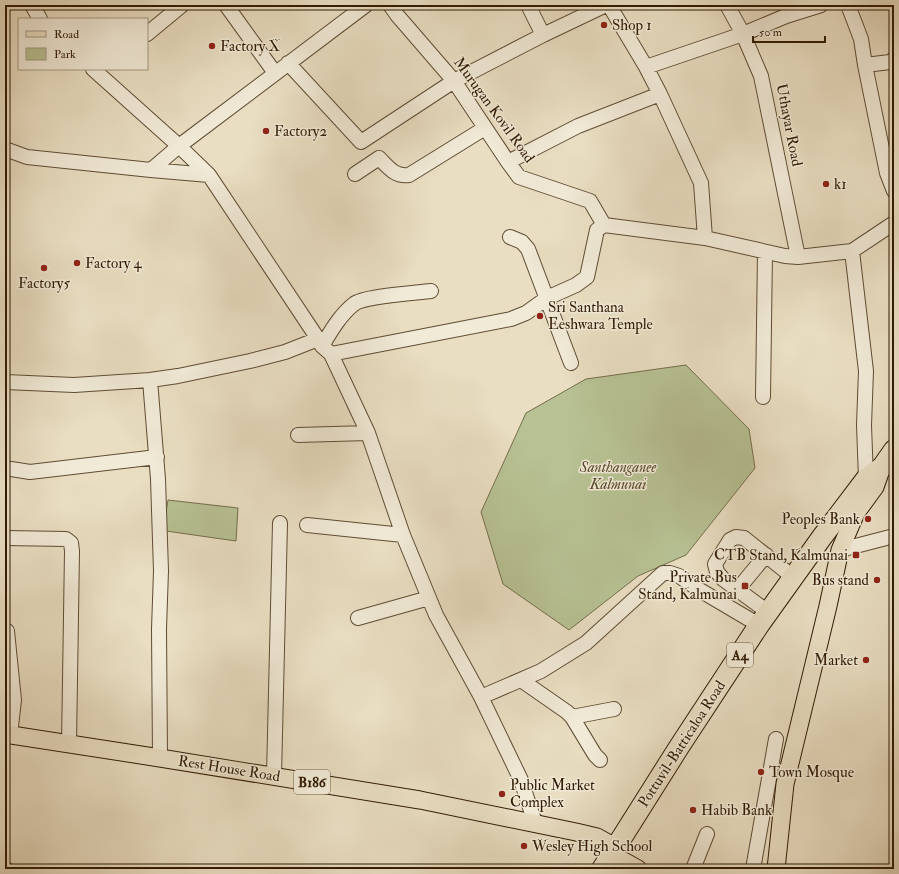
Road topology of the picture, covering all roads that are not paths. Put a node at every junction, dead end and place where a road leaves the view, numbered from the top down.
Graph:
1 (32, 5) edge
2 (182, 5) edge
3 (226, 5) edge
4 (366, 5) edge
5 (390, 5) edge
6 (528, 5) edge
7 (608, 5) edge
8 (727, 5) edge
9 (821, 5) edge
10 (848, 5) edge
11 (39, 18) edge
12 (148, 33) edge
13 (743, 34) junction
14 (543, 35) junction
15 (894, 59) edge
16 (288, 63) junction
17 (865, 65) junction
18 (646, 67) junction
19 (99, 71) edge
20 (275, 73) junction
21 (454, 81) junction
22 (660, 94) junction
23 (485, 128) junction
24 (179, 146) junction
25 (5, 149) edge
26 (508, 162) junction
27 (151, 170) junction
28 (355, 174) dead end
29 (209, 175) junction
30 (894, 191) edge
31 (894, 223) edge
32 (604, 225) junction
33 (510, 237) dead end
34 (705, 238) junction
35 (852, 251) junction
36 (765, 252) junction
37 (798, 258) junction
38 (431, 291) dead end
39 (547, 298) junction
40 (324, 346) junction
41 (571, 364) dead end
42 (150, 380) junction
43 (5, 382) edge
44 (763, 397) dead end
45 (368, 433) junction
46 (298, 435) dead end
47 (894, 450) edge
48 (156, 457) junction
49 (882, 467) junction
50 (5, 468) edge
51 (866, 478) junction
52 (280, 523) dead end
53 (307, 525) dead end
54 (403, 535) junction
55 (894, 536) edge
56 (822, 537) junction
57 (5, 538) edge
58 (840, 550) junction
59 (766, 555) junction
60 (794, 577) junction
61 (738, 589) junction
62 (429, 598) junction
63 (358, 618) dead end
64 (764, 619) junction
65 (7, 631) dead end
66 (521, 680) junction
67 (480, 697) junction
68 (614, 709) dead end
69 (572, 717) junction
70 (7, 735) edge
71 (776, 739) dead end
72 (69, 744) junction
73 (160, 758) junction
74 (600, 760) dead end
75 (274, 776) junction
76 (535, 823) junction
77 (707, 834) dead end
78 (609, 857) edge
79 (696, 868) edge
80 (638, 869) edge
81 (753, 869) edge
82 (776, 869) edge

1 - 11 street
2 - 12 street
3 - 20 street
4 - 16 street
5 - 21 street, Murugan Kovil Road
6 - 14 street
7 - 14 street
7 - 18 street
8 - 13 street, Uthayar Road
9 - 13 street
10 - 17 street
13 - 18 street
13 - 37 street, Uthayar Road
14 - 21 street
15 - 17 street
16 - 20 street
16 - 21 street
17 - 30 street
18 - 22 street
19 - 24 street
20 - 24 street
21 - 23 street, Murugan Kovil Road
22 - 26 street
22 - 34 street
23 - 26 street, Murugan Kovil Road
23 - 28 street
24 - 27 street
24 - 29 street
25 - 27 street
26 - 32 street, Murugan Kovil Road
27 - 29 street
29 - 40 street
31 - 35 street
32 - 34 street
32 - 39 street
33 - 39 street
34 - 36 street
35 - 37 street
35 - 51 street
36 - 37 street
36 - 44 street
38 - 40 street
39 - 40 street
39 - 41 street
40 - 42 street
40 - 45 street
42 - 43 street
42 - 48 street
45 - 46 street
45 - 54 street
47 - 49 highway, Pottuvil-Batticaloa Road / A4
48 - 50 street
48 - 73 street
49 - 51 highway, Pottuvil-Batticaloa Road / A4
49 - 58 main road
51 - 56 highway, Pottuvil-Batticaloa Road / A4
52 - 75 street
53 - 54 street
54 - 62 street
55 - 58 street
56 - 58 main road
56 - 60 highway, Pottuvil-Batticaloa Road / A4
57 - 72 street
58 - 82 main road
59 - 60 street
59 - 61 street
59 - 61 street
60 - 64 highway, Pottuvil-Batticaloa Road / A4
61 - 64 street
62 - 63 street
62 - 67 street
64 - 66 street
64 - 78 highway, Pottuvil-Batticaloa Road / A4
65 - 70 street
66 - 67 street
66 - 69 street
67 - 76 street
68 - 69 street
69 - 74 street
70 - 72 main road, Rest House Road / B186
71 - 81 street
72 - 73 main road, Rest House Road / B186
73 - 75 main road, Rest House Road / B186
75 - 76 main road, Rest House Road / B186
76 - 78 main road, Rest House Road / B186
77 - 79 street
78 - 80 main road, Rest House Road

